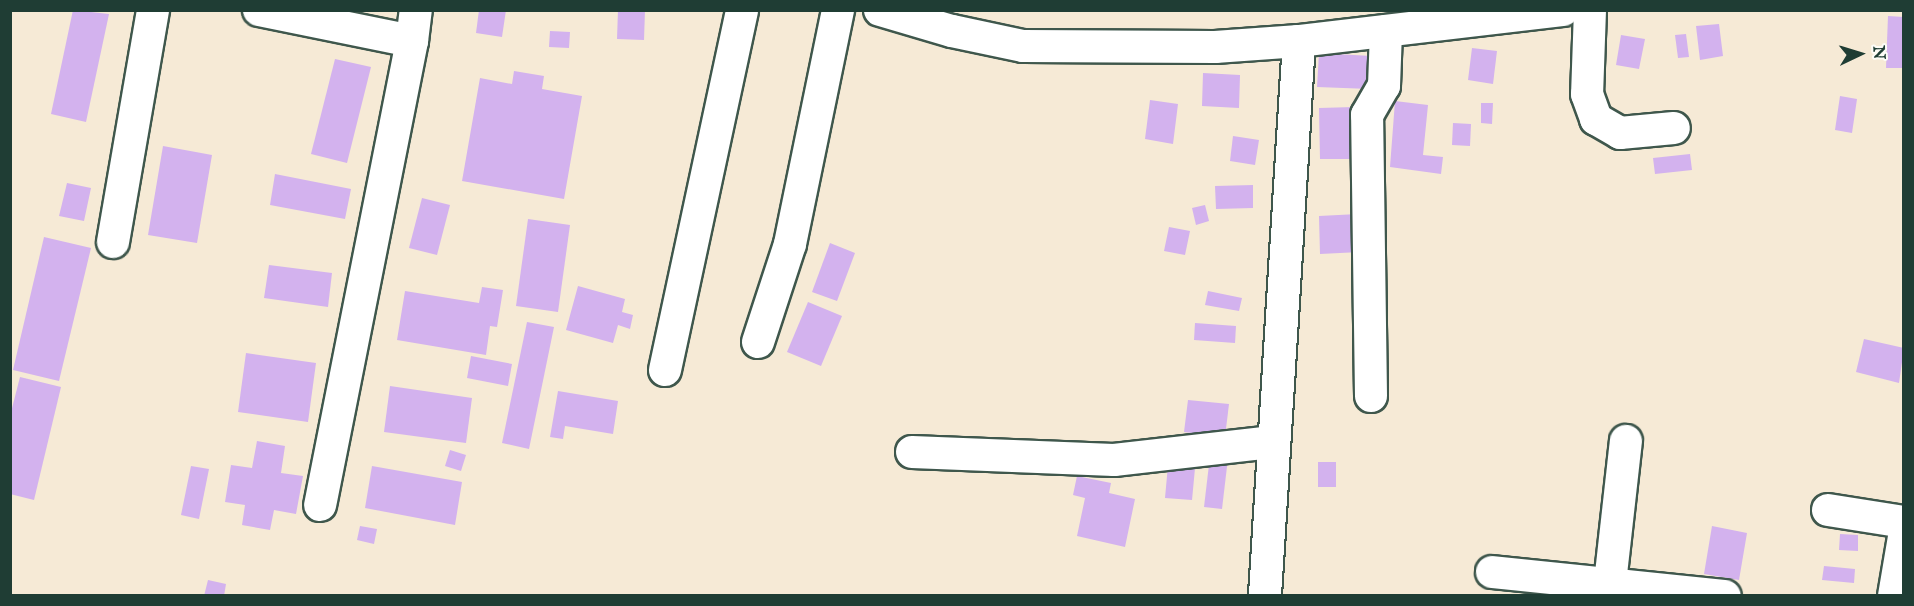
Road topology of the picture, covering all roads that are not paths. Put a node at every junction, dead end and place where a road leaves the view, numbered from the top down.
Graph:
1 (153, 10) edge
2 (259, 10) edge
3 (416, 10) edge
4 (742, 10) edge
5 (838, 10) edge
6 (880, 10) edge
7 (1563, 10) edge
8 (1590, 10) edge
9 (1392, 24) edge
10 (412, 41) junction
11 (1299, 41) junction
12 (1674, 128) dead end
13 (113, 242) dead end
14 (759, 342) dead end
15 (665, 370) dead end
16 (1371, 396) dead end
17 (1626, 441) dead end
18 (1273, 442) junction
19 (912, 452) dead end
20 (321, 505) dead end
21 (1828, 510) dead end
22 (1904, 522) edge
23 (1904, 537) edge
24 (1492, 572) dead end
25 (1610, 584) junction
26 (1265, 596) edge
27 (1725, 596) edge
28 (1894, 596) edge

1 - 13 street
2 - 10 street
3 - 10 street
4 - 15 street
5 - 14 street
6 - 11 street
7 - 9 street
8 - 12 street
9 - 11 street
9 - 16 street
10 - 20 street
11 - 18 street
17 - 25 street
18 - 19 street
18 - 26 street
21 - 22 street
23 - 28 street
24 - 25 street
25 - 27 street

